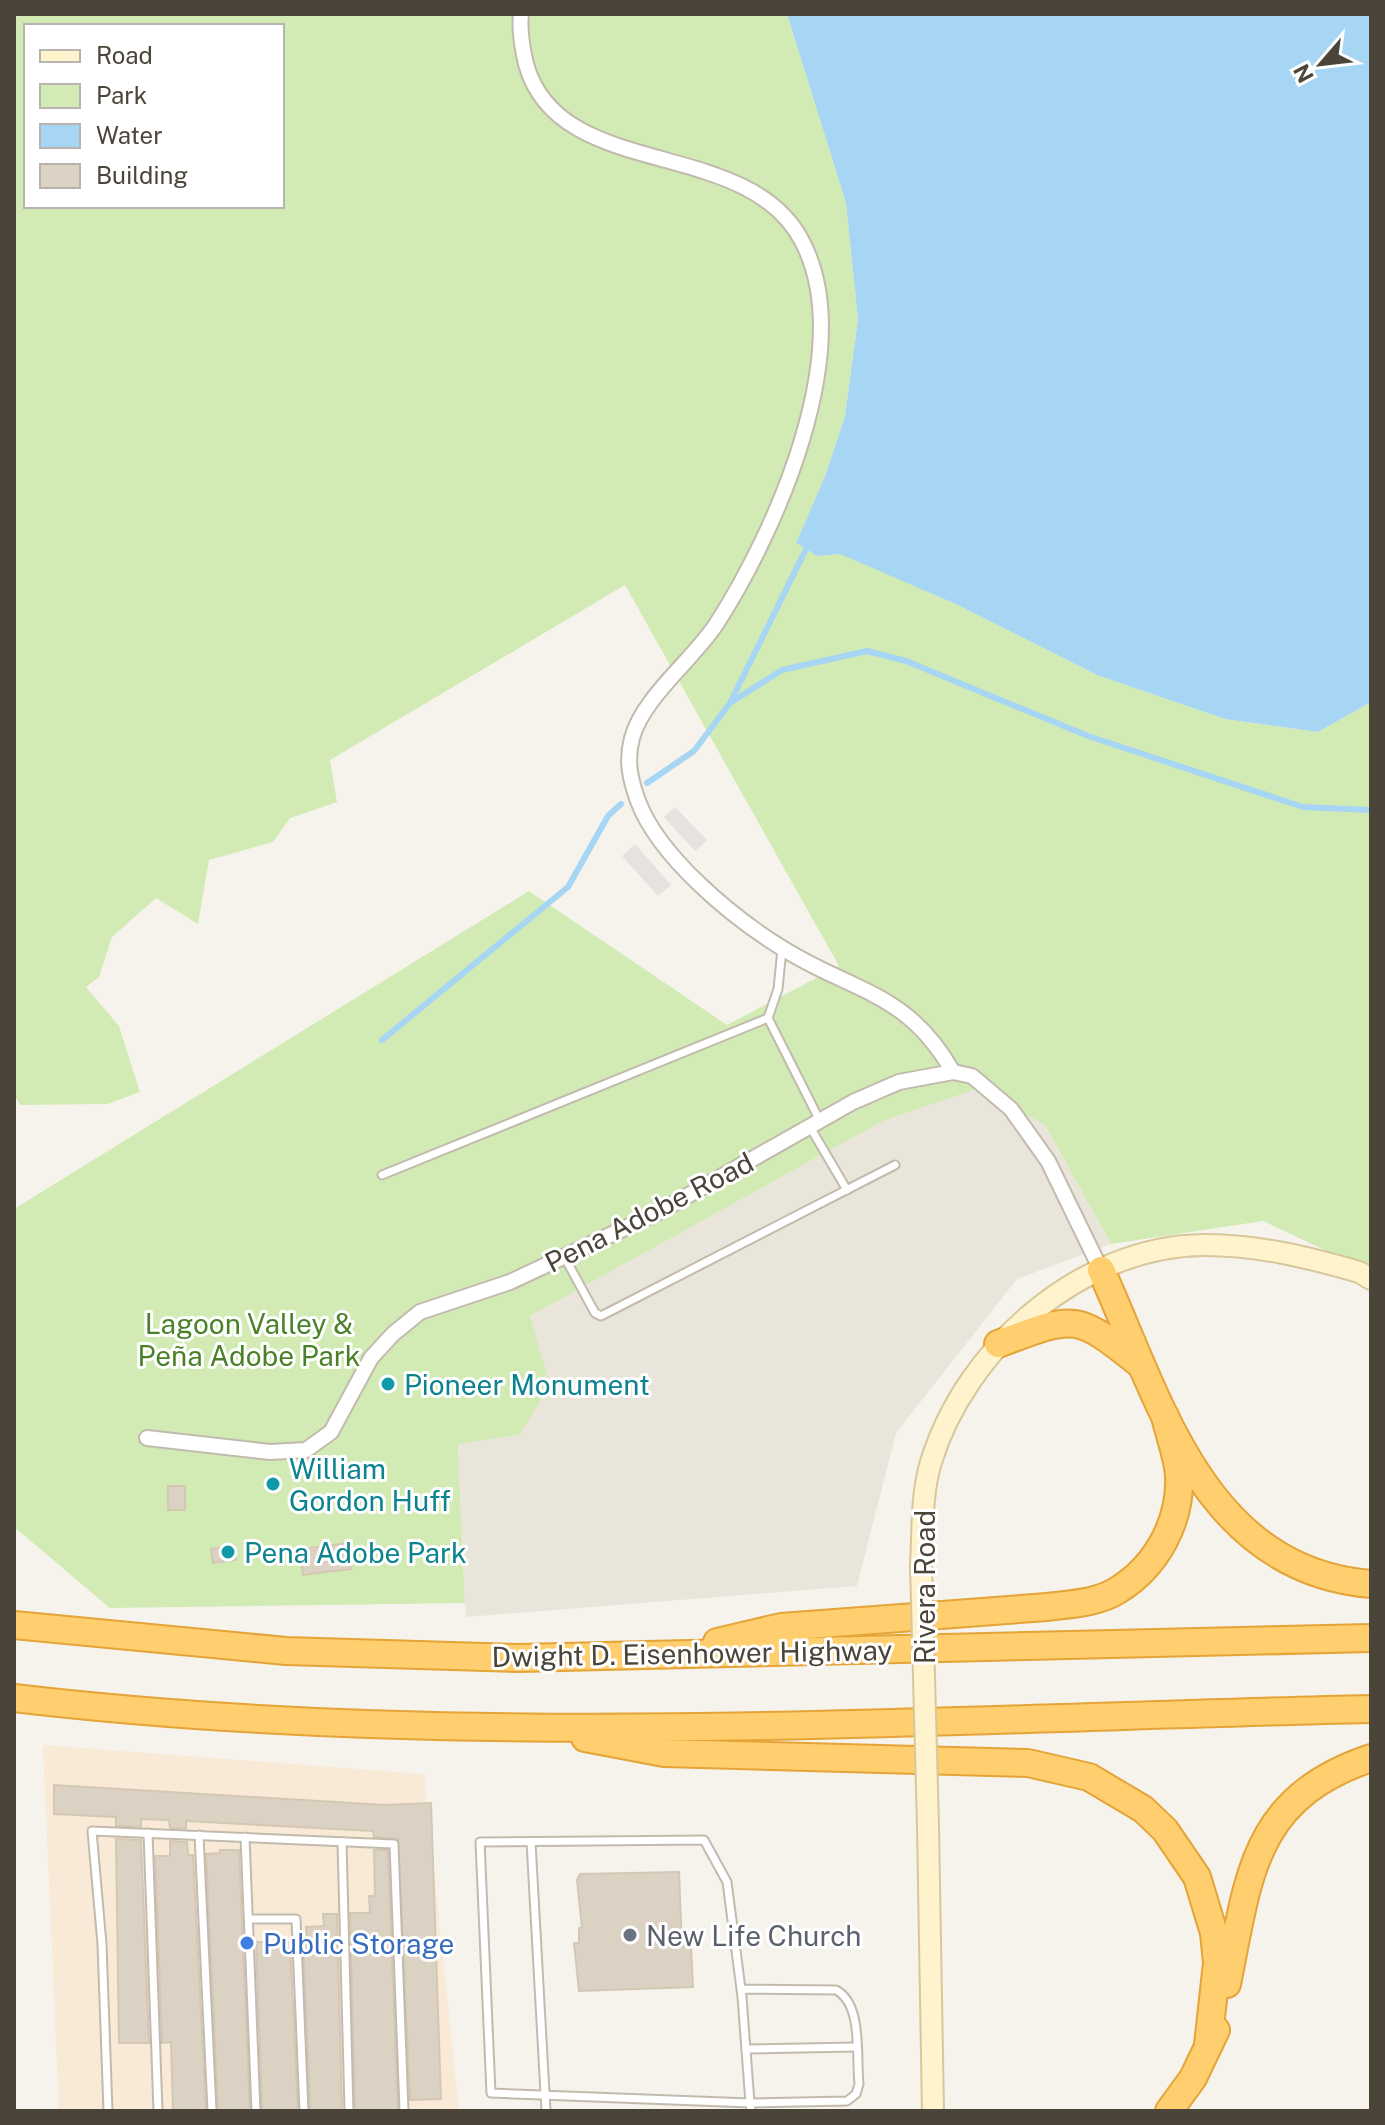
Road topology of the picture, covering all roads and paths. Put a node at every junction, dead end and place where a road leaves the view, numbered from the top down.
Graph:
1 (521, 14) edge
2 (783, 949) junction
3 (768, 1018) junction
4 (953, 1072) junction
5 (814, 1124) junction
6 (895, 1165) dead end
7 (382, 1175) dead end
8 (847, 1190) junction
9 (565, 1258) junction
10 (1101, 1270) junction
11 (1371, 1279) edge
12 (998, 1344) junction
13 (1143, 1367) junction
14 (1165, 1416) junction
15 (147, 1438) dead end
16 (1371, 1584) edge
17 (14, 1625) edge
18 (1371, 1638) edge
19 (664, 1655) junction
20 (14, 1698) edge
21 (1371, 1709) edge
22 (530, 1728) junction
23 (1371, 1758) edge
24 (148, 1833) junction
25 (199, 1835) junction
26 (245, 1837) junction
27 (342, 1842) junction
28 (531, 1842) junction
29 (249, 1919) junction
30 (741, 1989) junction
31 (1208, 2045) junction
32 (856, 2047) junction
33 (746, 2049) junction
34 (546, 2095) junction
35 (750, 2107) edge
36 (108, 2111) edge
37 (158, 2111) edge
38 (212, 2111) edge
39 (256, 2111) edge
40 (304, 2111) edge
41 (349, 2111) edge
42 (404, 2111) edge
43 (546, 2111) edge
44 (933, 2111) edge
45 (1169, 2111) edge

1 - 2 street
2 - 3 lane
2 - 4 street
3 - 5 lane
3 - 7 lane
4 - 5 street, Pena Adobe Road
4 - 10 street
5 - 8 lane
5 - 9 street, Pena Adobe Road
6 - 8 lane
8 - 9 lane
9 - 15 street, Pena Adobe Road
10 - 11 street, Rivera Road
10 - 12 street, Rivera Road
10 - 13 highway
12 - 13 highway
12 - 44 street, Rivera Road, bridge
13 - 14 highway
14 - 16 highway
14 - 19 highway
17 - 19 highway, Dwight D. Eisenhower Highway
18 - 19 highway, Dwight D. Eisenhower Highway
20 - 22 highway
21 - 22 highway
22 - 31 highway
23 - 31 highway
24 - 25 lane
24 - 36 lane
24 - 37 lane
25 - 26 lane
25 - 38 lane
26 - 27 lane
26 - 29 lane
27 - 41 lane
27 - 42 lane
28 - 30 lane
28 - 34 lane
28 - 34 lane
29 - 39 lane
29 - 40 lane
30 - 32 lane
30 - 33 lane
31 - 45 highway
32 - 33 lane
32 - 35 lane
33 - 35 lane
34 - 35 lane
34 - 43 lane

